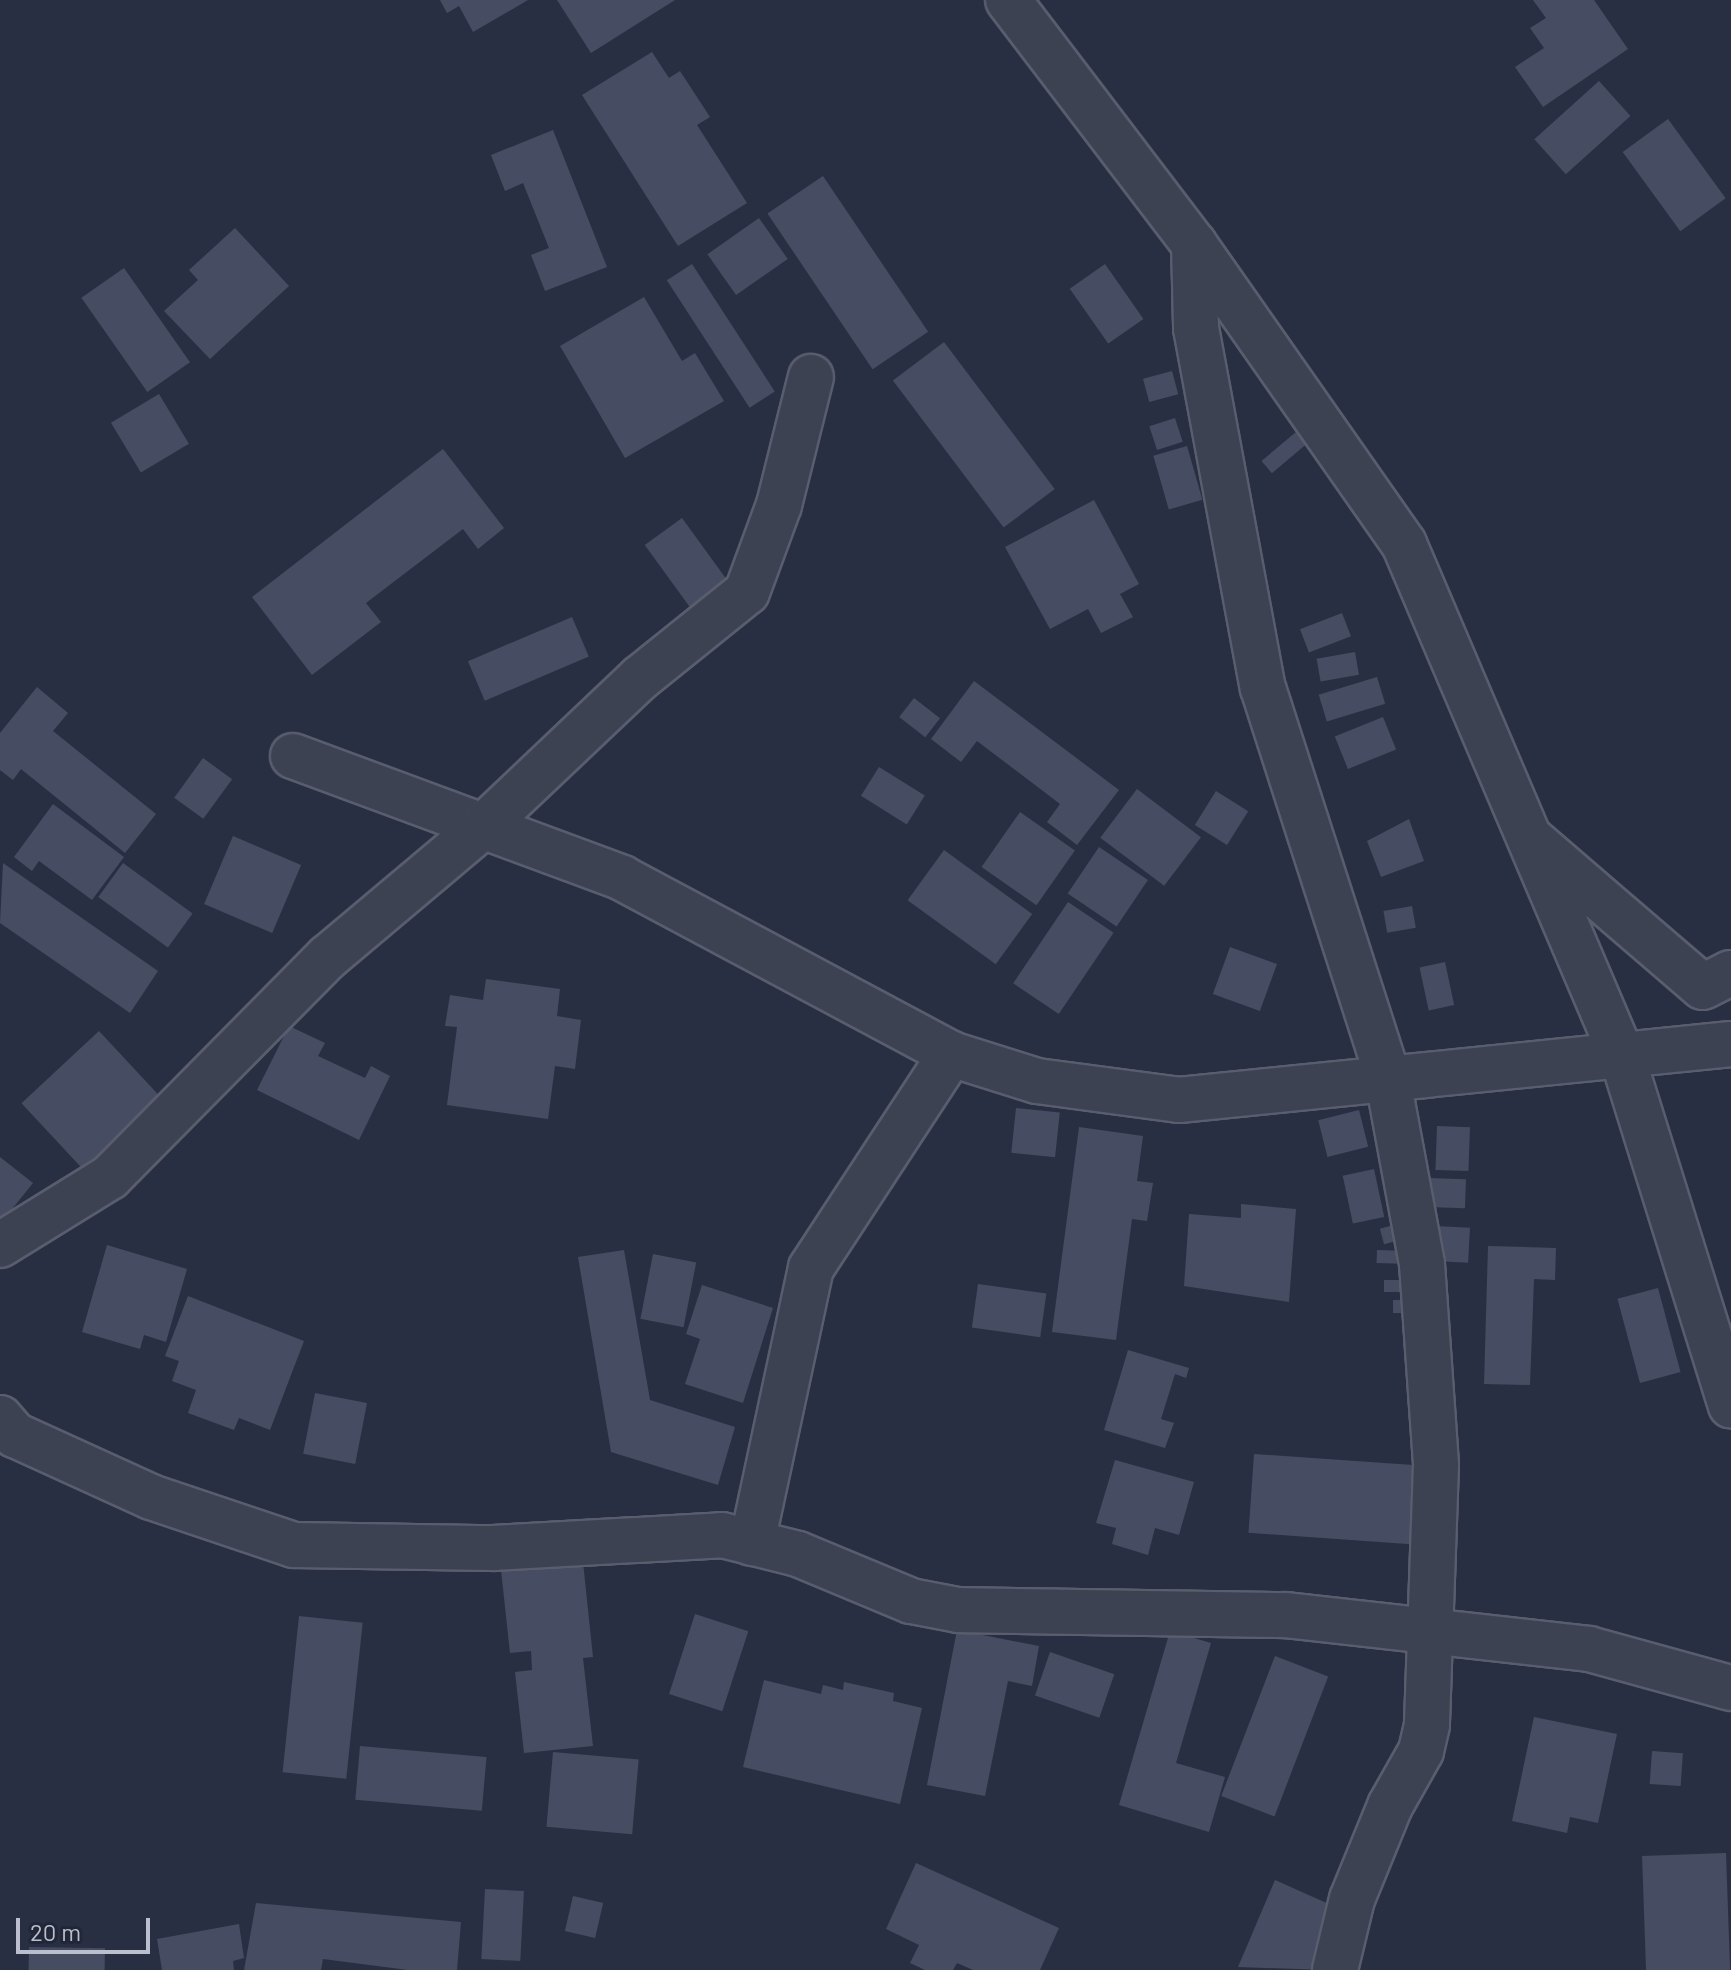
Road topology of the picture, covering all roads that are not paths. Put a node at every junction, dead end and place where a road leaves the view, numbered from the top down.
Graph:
1 (1008, 0) edge
2 (1194, 244) junction
3 (811, 377) dead end
4 (293, 756) dead end
5 (486, 824) junction
6 (1524, 834) junction
7 (1731, 973) edge
8 (1731, 1044) edge
9 (951, 1054) junction
10 (1622, 1056) junction
11 (1387, 1075) junction
12 (0, 1245) edge
13 (1716, 1302) edge
14 (1731, 1405) edge
15 (0, 1418) edge
16 (752, 1543) junction
17 (1430, 1631) junction
18 (1731, 1688) edge
19 (1335, 1970) edge

1 - 2 street
2 - 6 street
2 - 11 street
3 - 5 street
4 - 5 street
5 - 9 street
5 - 12 street
6 - 7 street
6 - 10 street
8 - 10 street
9 - 11 street
9 - 16 street
10 - 11 street
10 - 13 street
11 - 17 street
13 - 14 street
15 - 16 street
16 - 17 street
17 - 18 street
17 - 19 street

